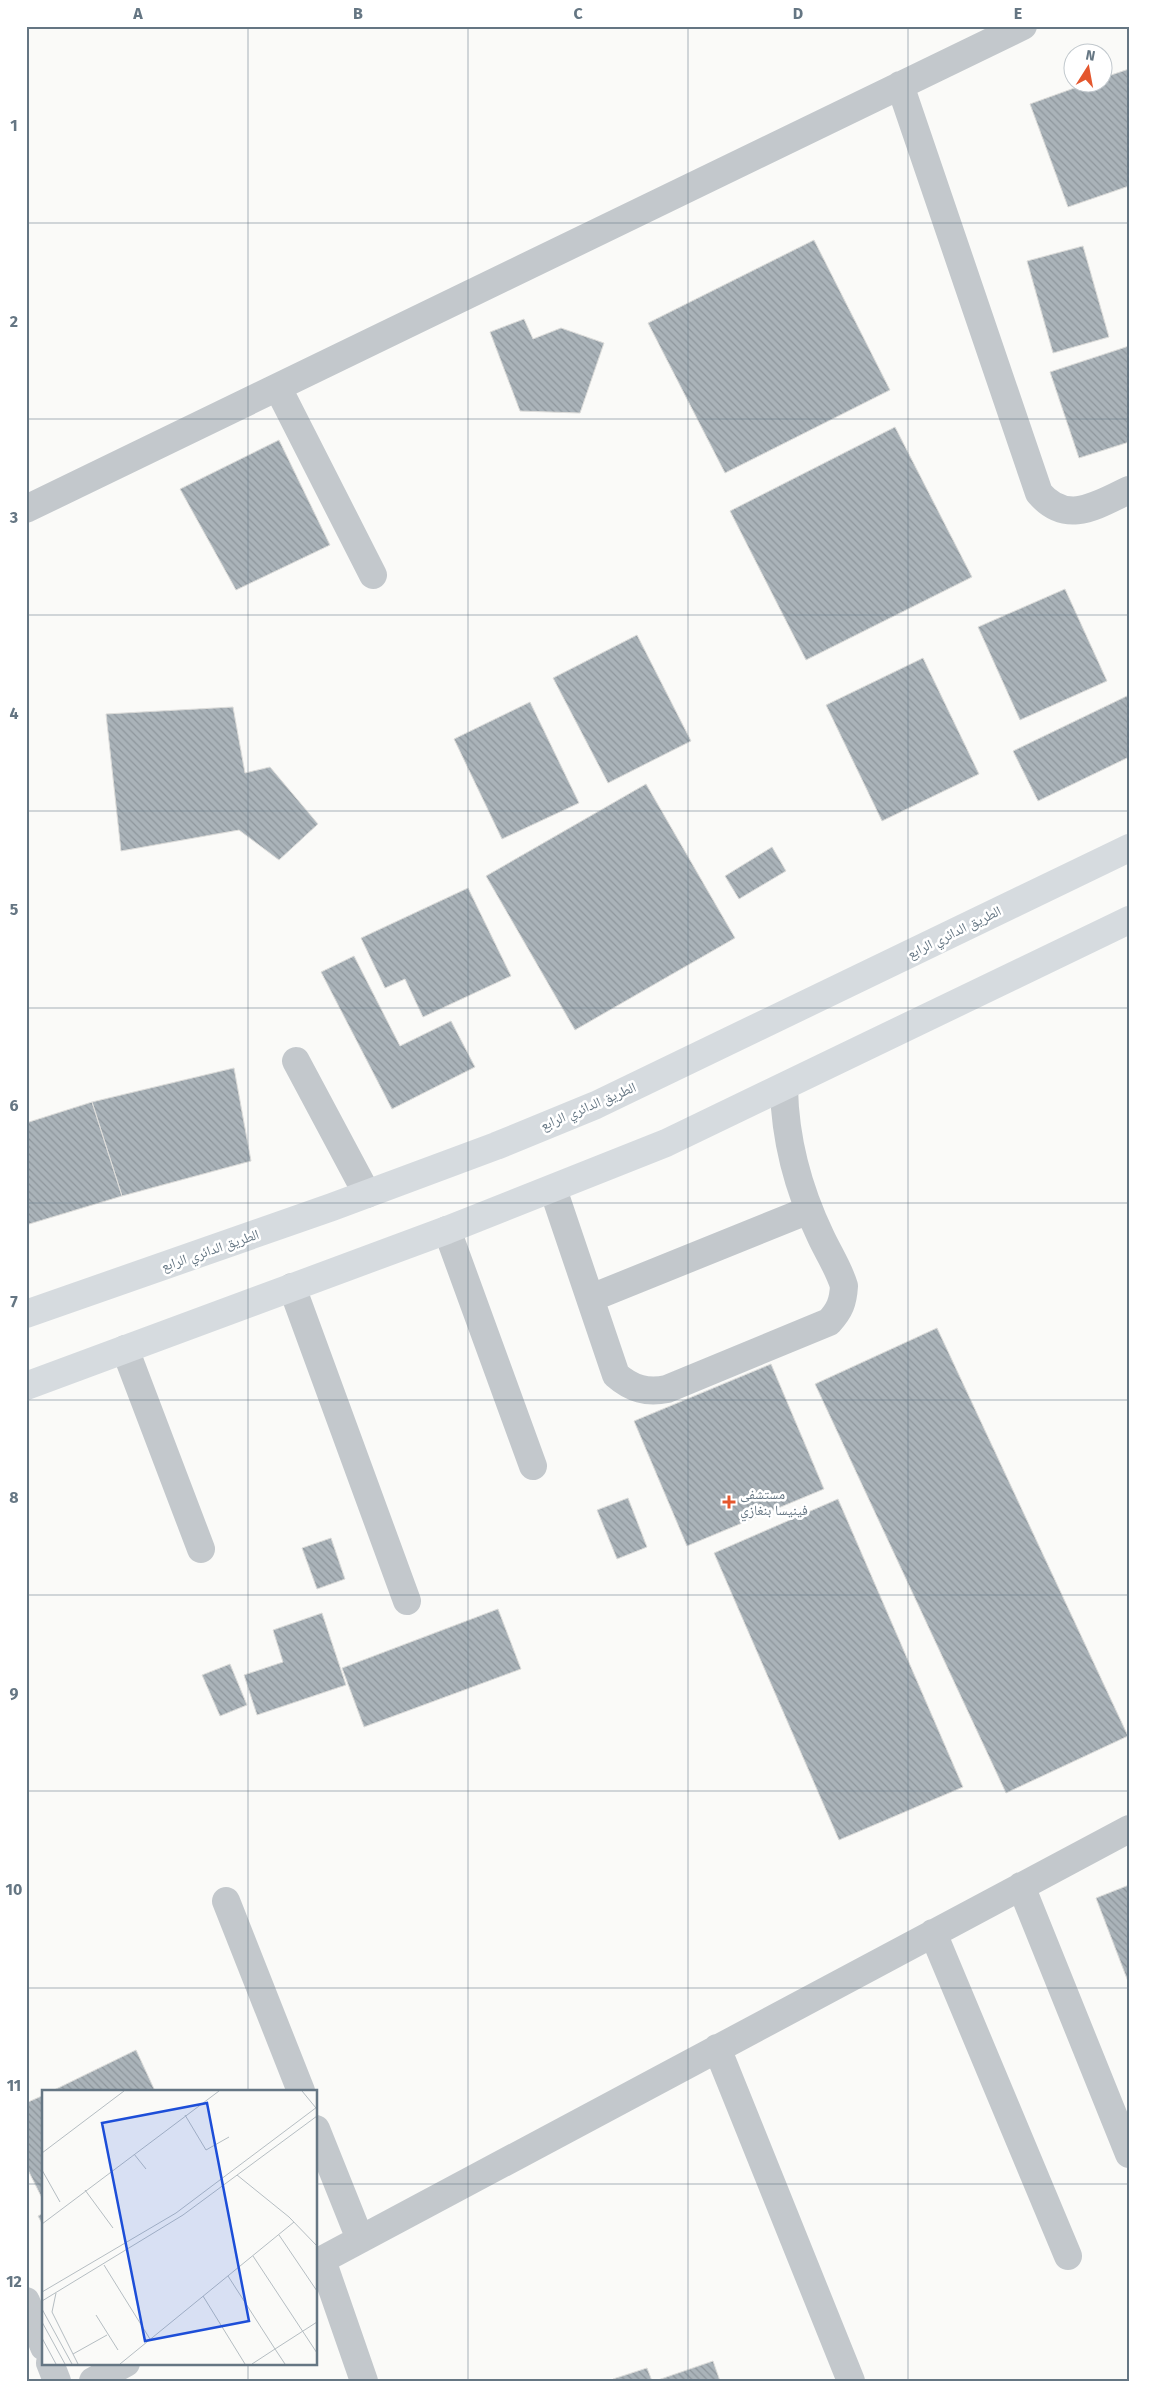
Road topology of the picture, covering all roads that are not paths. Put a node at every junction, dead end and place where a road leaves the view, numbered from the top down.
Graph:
1 (1023, 26) edge
2 (900, 85) junction
3 (278, 388) junction
4 (1129, 490) edge
5 (26, 508) edge
6 (372, 575) dead end
7 (1129, 848) edge
8 (1129, 920) edge
9 (296, 1061) dead end
10 (784, 1088) junction
11 (553, 1189) junction
12 (367, 1194) junction
13 (809, 1210) junction
14 (447, 1230) junction
15 (292, 1287) junction
16 (591, 1298) junction
17 (26, 1314) edge
18 (125, 1348) junction
19 (26, 1386) edge
20 (533, 1466) dead end
21 (201, 1549) dead end
22 (407, 1601) dead end
23 (1129, 1829) edge
24 (1022, 1886) junction
25 (226, 1901) dead end
26 (932, 1934) junction
27 (718, 2048) junction
28 (301, 2090) edge
29 (318, 2134) edge
30 (1129, 2154) edge
31 (360, 2239) junction
32 (1068, 2256) dead end
33 (319, 2262) edge
34 (26, 2301) edge
35 (42, 2342) edge
36 (50, 2364) edge
37 (124, 2364) edge
38 (57, 2381) edge
39 (93, 2381) edge
40 (364, 2381) edge
41 (851, 2381) edge

1 - 2 street
2 - 3 street
2 - 4 street
3 - 5 street
3 - 6 street
7 - 12 main road, الطريق الدائري الرابع
8 - 10 main road
9 - 12 street
10 - 11 main road
10 - 13 street
11 - 14 main road
11 - 16 street
12 - 17 main road, الطريق الدائري الرابع
13 - 16 street
13 - 16 street
14 - 15 main road
14 - 20 street
15 - 18 main road
15 - 22 street
18 - 19 main road
18 - 21 street
23 - 24 street
24 - 26 street
24 - 30 street
25 - 28 street
26 - 27 street
26 - 32 street
27 - 31 street
27 - 41 street
29 - 31 street
31 - 33 street
33 - 40 street
34 - 35 street
36 - 38 street
37 - 39 street

